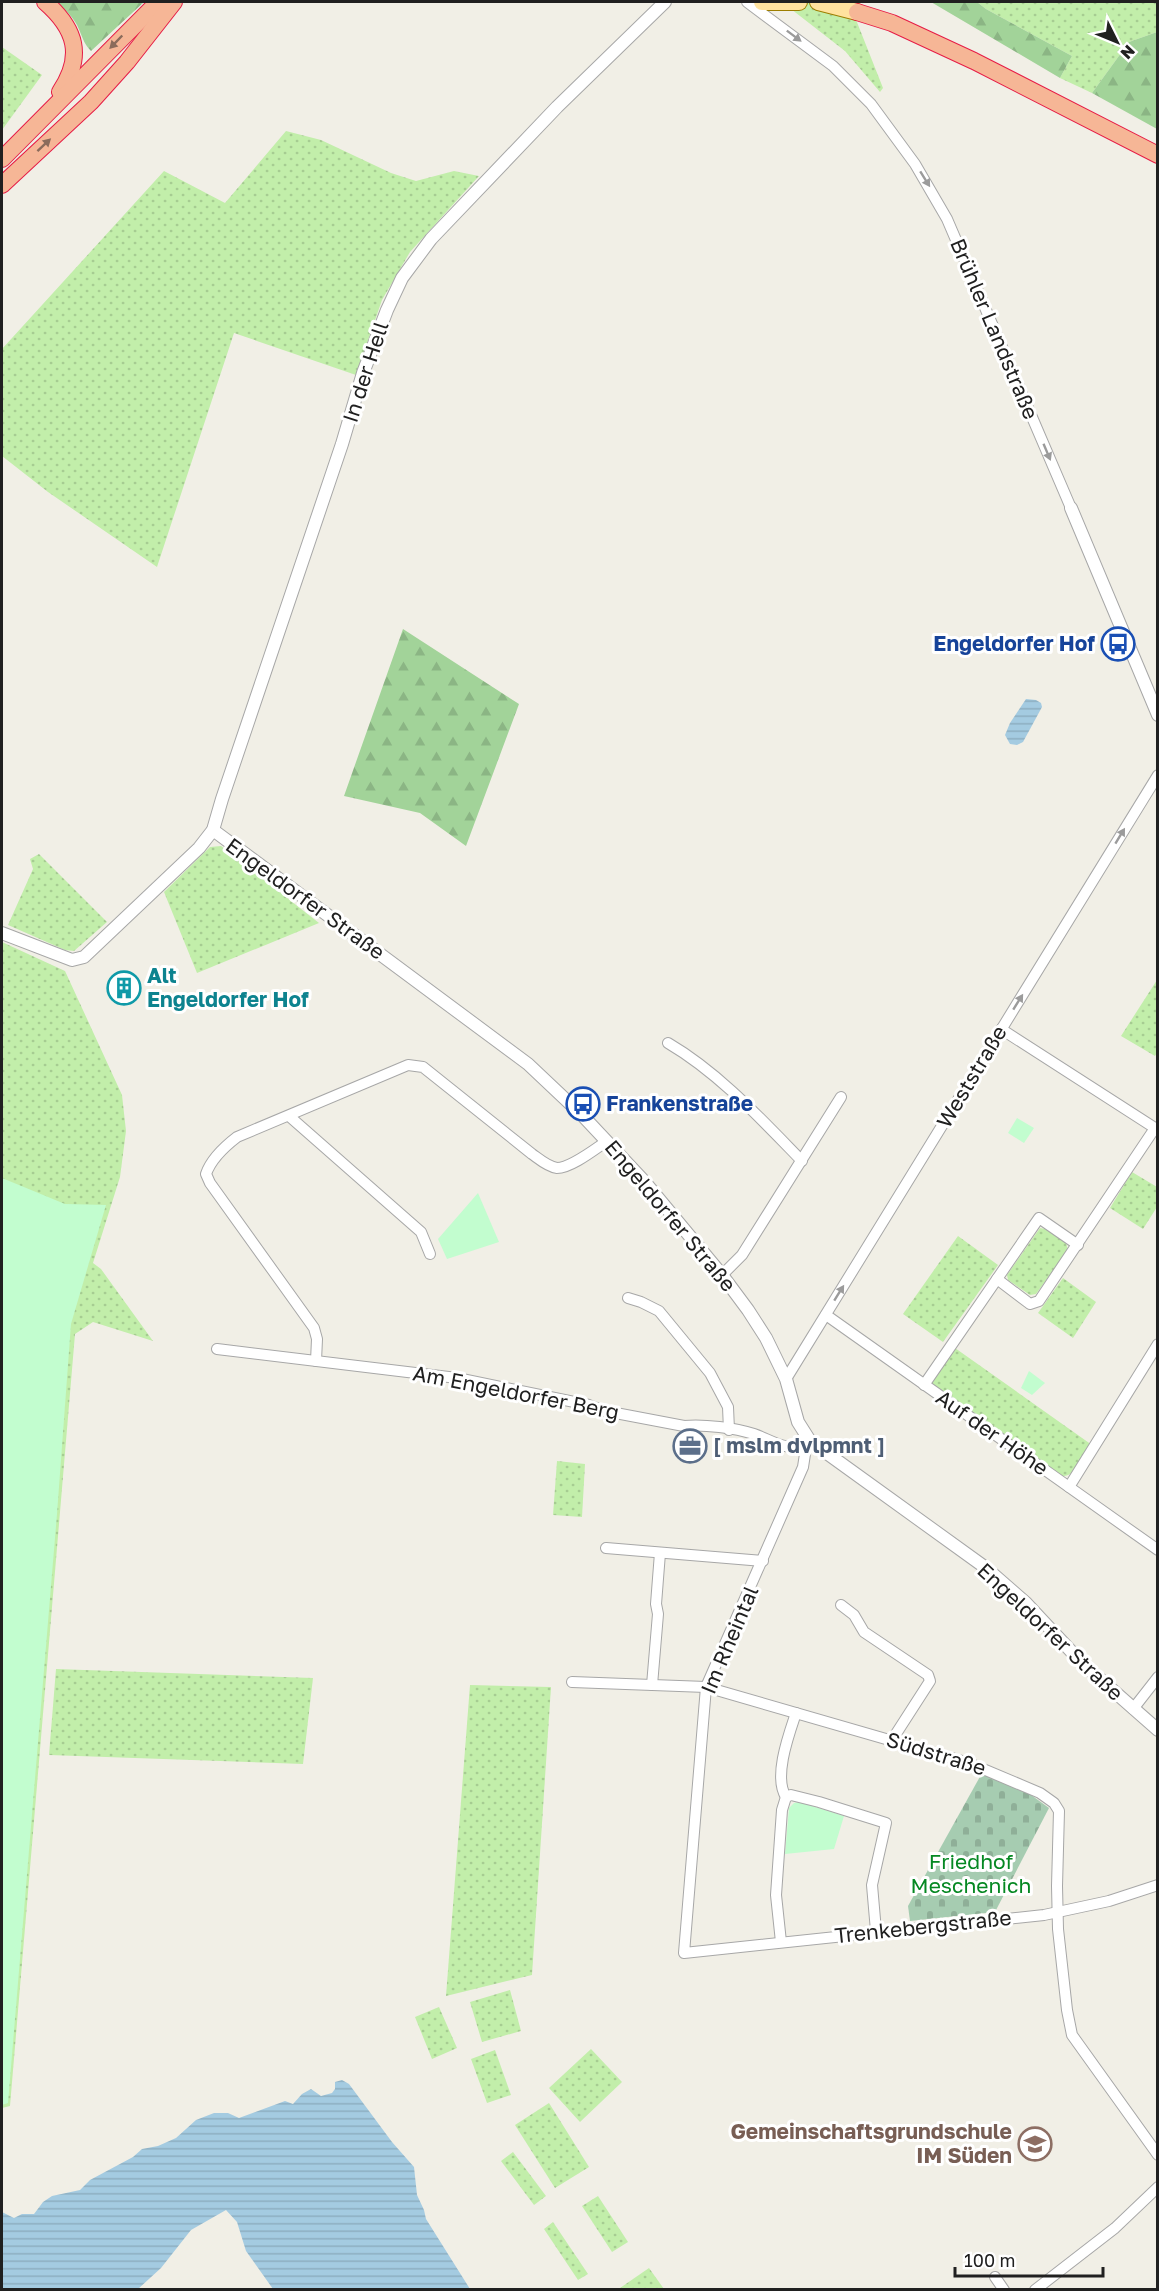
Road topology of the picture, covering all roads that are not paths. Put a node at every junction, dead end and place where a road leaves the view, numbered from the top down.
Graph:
1 (45, 2) edge
2 (158, 2) edge
3 (174, 2) edge
4 (665, 2) edge
5 (747, 2) edge
6 (762, 2) edge
7 (772, 2) edge
8 (799, 2) edge
9 (818, 2) edge
10 (857, 12) joint
11 (37, 122) junction
12 (1158, 155) edge
13 (2, 159) edge
14 (2, 185) edge
15 (1071, 508) joint
16 (1158, 715) edge
17 (1158, 775) edge
18 (213, 831) junction
19 (2, 933) edge
20 (1001, 1029) junction
21 (668, 1043) dead end
22 (841, 1097) dead end
23 (289, 1116) junction
24 (1156, 1129) edge
25 (607, 1141) junction
26 (802, 1161) junction
27 (1078, 1245) junction
28 (430, 1254) dead end
29 (722, 1275) junction
30 (997, 1279) junction
31 (628, 1298) dead end
32 (826, 1316) junction
33 (1158, 1344) edge
34 (217, 1349) dead end
35 (316, 1361) junction
36 (786, 1379) junction
37 (924, 1385) junction
38 (729, 1430) junction
39 (806, 1443) junction
40 (1069, 1487) junction
41 (606, 1548) dead end
42 (1158, 1550) edge
43 (660, 1553) junction
44 (764, 1561) junction
45 (841, 1605) dead end
46 (1158, 1677) edge
47 (572, 1682) dead end
48 (652, 1685) junction
49 (706, 1687) junction
50 (1133, 1709) junction
51 (796, 1713) junction
52 (1158, 1730) edge
53 (892, 1740) junction
54 (786, 1797) junction
55 (1158, 1885) edge
56 (1059, 1912) junction
57 (876, 1931) junction
58 (781, 1942) junction
59 (684, 1953) joint
60 (1158, 2155) edge
61 (1158, 2187) edge
62 (995, 2277) dead end
63 (1004, 2289) edge
64 (1035, 2289) edge

1 - 11 highway
2 -> 11 highway
14 -> 3 highway
4 - 18 street, In der Hell
5 -> 15 street, Brühler Landstraße
6 - 7 main road
7 - 8 main road
9 - 10 main road
10 - 12 highway
11 - 13 highway
15 - 16 street, Brühler Landstraße
20 -> 17 street, Weststraße
18 - 19 street, Engeldorfer Straße
18 - 25 street, Engeldorfer Straße
20 - 24 street
32 -> 20 street, Weststraße
21 - 26 street
22 - 26 street
23 - 25 street
23 - 28 street
23 - 35 street
24 - 27 street
25 - 29 street, Engeldorfer Straße
26 - 29 street
27 - 30 street
27 - 30 street
29 - 36 street, Engeldorfer Straße
30 - 37 street
31 - 38 street
32 - 36 street, Weststraße
32 - 37 street, Auf der Höhe
33 - 40 street
34 - 35 street, Am Engeldorfer Berg
35 - 38 street, Am Engeldorfer Berg
36 - 39 street, Engeldorfer Straße
37 - 40 street, Auf der Höhe
38 - 39 street, Am Engeldorfer Berg
39 - 44 street, Im Rheintal
39 - 50 street, Engeldorfer Straße
40 - 42 street, Auf der Höhe
41 - 43 street
43 - 44 street
43 - 48 street
44 - 49 street, Im Rheintal
45 - 53 street
46 - 50 street
47 - 48 street, Südstraße
48 - 49 street, Südstraße
49 - 51 street, Südstraße
49 - 59 street, Im Rheintal
50 - 52 street, Engeldorfer Straße
51 - 53 street, Südstraße
51 - 54 street
53 - 56 street, Südstraße
54 - 57 street
54 - 58 street
55 - 56 street, Trenkebergstraße
56 - 57 street, Trenkebergstraße
56 - 60 street, Südstraße
57 - 58 street, Trenkebergstraße
58 - 59 street, Trenkebergstraße
61 - 64 street
62 - 63 street

